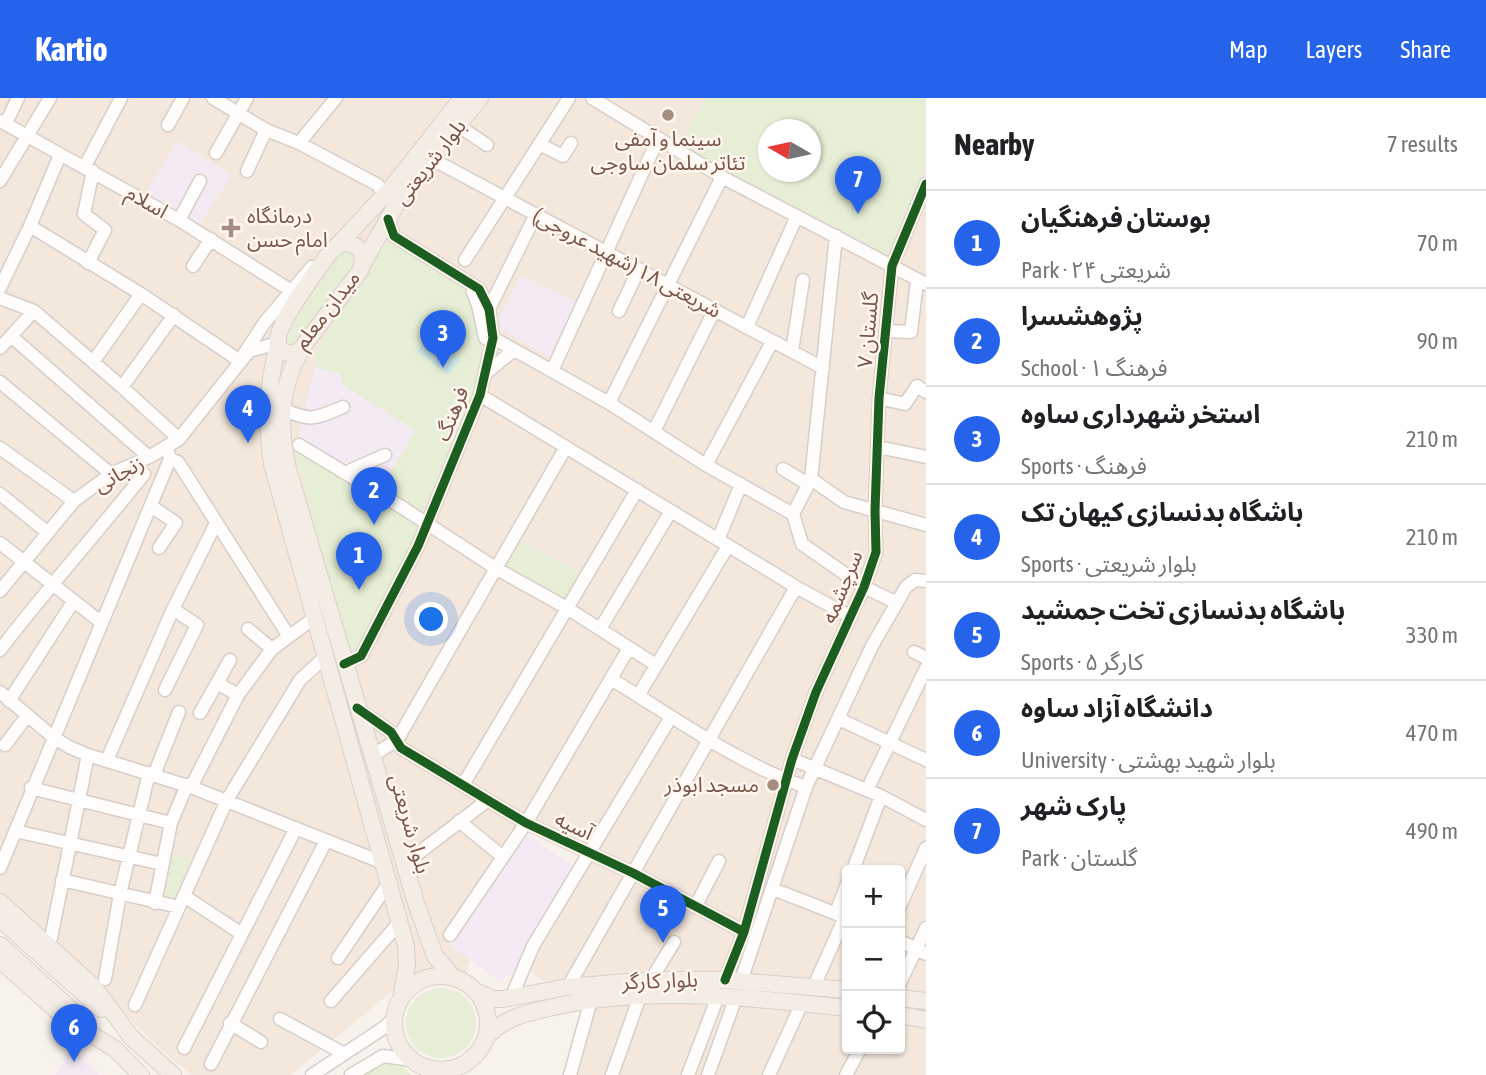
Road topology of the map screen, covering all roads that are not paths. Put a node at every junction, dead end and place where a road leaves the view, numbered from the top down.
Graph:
1 (18, 98) edge
2 (50, 98) edge
3 (121, 98) edge
4 (183, 98) edge
5 (213, 98) edge
6 (247, 98) edge
7 (336, 98) edge
8 (462, 98) edge
9 (480, 98) edge
10 (569, 98) edge
11 (592, 98) edge
12 (239, 113) junction
13 (3, 122) edge
14 (168, 125) dead end
15 (457, 125) junction
16 (266, 130) junction
17 (26, 136) junction
18 (658, 139) junction
19 (571, 143) dead end
20 (299, 144) junction
21 (539, 144) junction
22 (487, 145) dead end
23 (216, 153) dead end
24 (60, 155) junction
25 (430, 158) junction
26 (89, 169) junction
27 (247, 171) dead end
28 (722, 177) junction
29 (0, 181) edge
30 (200, 181) dead end
31 (926, 184) edge
32 (384, 196) junction
33 (505, 199) junction
34 (536, 214) junction
35 (797, 216) junction
36 (388, 219) junction
37 (179, 220) junction
38 (30, 226) junction
39 (394, 236) junction
40 (836, 236) junction
41 (211, 239) junction
42 (376, 240) junction
43 (334, 248) junction
44 (606, 251) junction
45 (465, 260) dead end
46 (88, 262) junction
47 (362, 265) junction
48 (193, 266) dead end
49 (891, 266) junction
50 (639, 269) junction
51 (803, 280) dead end
52 (467, 282) junction
53 (921, 282) edge
54 (669, 284) junction
55 (0, 288) edge
56 (290, 290) junction
57 (141, 294) junction
58 (0, 298) edge
59 (489, 309) junction
60 (715, 309) junction
61 (34, 311) junction
62 (618, 311) dead end
63 (174, 315) junction
64 (265, 322) junction
65 (747, 327) junction
66 (885, 331) junction
67 (11, 336) junction
68 (493, 338) junction
69 (772, 342) junction
70 (278, 344) junction
71 (0, 348) edge
72 (257, 348) junction
73 (302, 349) junction
74 (514, 351) junction
75 (792, 351) junction
76 (240, 361) junction
77 (93, 362) junction
78 (823, 368) junction
79 (273, 370) junction
80 (486, 370) junction
81 (552, 371) junction
82 (0, 382) edge
83 (122, 387) junction
84 (926, 392) edge
85 (481, 395) junction
86 (879, 398) junction
87 (609, 403) junction
88 (343, 407) dead end
89 (282, 409) junction
90 (654, 431) junction
91 (179, 439) junction
92 (299, 444) dead end
93 (566, 447) junction
94 (878, 447) junction
95 (0, 448) edge
96 (168, 453) junction
97 (385, 455) dead end
98 (149, 457) junction
99 (926, 457) edge
100 (706, 464) junction
101 (783, 469) dead end
102 (111, 474) junction
103 (144, 474) dead end
104 (350, 475) junction
105 (810, 482) junction
106 (741, 484) junction
107 (637, 490) junction
108 (0, 494) edge
109 (74, 501) junction
110 (151, 506) junction
111 (671, 511) junction
112 (875, 511) junction
113 (793, 514) junction
114 (216, 523) junction
115 (427, 523) junction
116 (926, 525) edge
117 (47, 532) junction
118 (0, 543) edge
119 (723, 543) junction
120 (159, 548) dead end
121 (24, 562) junction
122 (497, 569) junction
123 (926, 581) edge
124 (52, 583) junction
125 (796, 587) junction
126 (864, 587) junction
127 (0, 591) edge
128 (73, 602) junction
129 (897, 603) junction
130 (567, 608) junction
131 (173, 609) junction
132 (851, 617) junction
133 (314, 618) junction
134 (102, 623) junction
135 (248, 629) dead end
136 (600, 629) junction
137 (288, 635) junction
138 (629, 648) junction
139 (272, 649) junction
140 (0, 650) edge
141 (325, 657) junction
142 (230, 660) dead end
143 (344, 664) junction
144 (656, 665) junction
145 (926, 668) edge
146 (611, 679) junction
147 (217, 683) junction
148 (165, 690) dead end
149 (238, 695) junction
150 (5, 696) edge
151 (638, 696) junction
152 (357, 708) junction
153 (178, 712) dead end
154 (200, 713) dead end
155 (27, 716) junction
156 (671, 717) junction
157 (839, 719) junction
158 (53, 737) junction
159 (397, 740) junction
160 (710, 741) junction
161 (889, 743) junction
162 (5, 745) dead end
163 (88, 755) junction
164 (372, 756) junction
165 (792, 759) junction
166 (107, 760) junction
167 (926, 760) edge
168 (815, 769) junction
169 (151, 774) junction
170 (785, 780) junction
171 (463, 785) junction
172 (189, 786) junction
173 (806, 787) junction
174 (32, 788) junction
175 (867, 790) junction
176 (881, 796) junction
177 (227, 800) junction
178 (488, 800) junction
179 (80, 801) junction
180 (926, 802) edge
181 (138, 815) junction
182 (922, 818) edge
183 (459, 821) junction
184 (172, 823) junction
185 (526, 823) junction
186 (296, 828) junction
187 (15, 831) junction
188 (375, 836) junction
189 (326, 841) junction
190 (71, 842) junction
191 (926, 848) edge
192 (357, 853) junction
193 (591, 853) junction
194 (129, 857) junction
195 (503, 857) junction
196 (719, 861) dead end
197 (381, 862) junction
198 (162, 864) junction
199 (403, 865) junction
200 (855, 865) edge
201 (0, 868) edge
202 (633, 873) junction
203 (62, 880) junction
204 (388, 884) junction
205 (773, 889) junction
206 (120, 894) junction
207 (905, 895) edge
208 (0, 902) edge
209 (181, 902) junction
210 (155, 903) junction
211 (695, 906) junction
212 (842, 916) edge
213 (842, 918) edge
214 (0, 919) edge
215 (399, 923) junction
216 (926, 928) edge
217 (744, 932) junction
218 (242, 934) junction
219 (450, 934) dead end
220 (51, 939) dead end
221 (674, 942) dead end
222 (0, 944) edge
223 (905, 944) edge
224 (434, 952) junction
225 (921, 952) edge
226 (338, 958) dead end
227 (407, 958) junction
228 (0, 960) edge
229 (905, 976) edge
230 (454, 978) junction
231 (105, 979) dead end
232 (651, 980) junction
233 (734, 986) junction
234 (814, 986) junction
235 (568, 987) junction
236 (842, 989) edge
237 (475, 991) junction
238 (640, 996) junction
239 (718, 996) junction
240 (509, 998) junction
241 (401, 999) junction
242 (905, 999) edge
243 (591, 1000) junction
244 (331, 1001) dead end
245 (926, 1001) edge
246 (802, 1003) junction
247 (135, 1005) dead end
248 (842, 1007) edge
249 (905, 1016) edge
250 (395, 1018) junction
251 (510, 1018) junction
252 (280, 1019) dead end
253 (926, 1020) edge
254 (230, 1023) junction
255 (131, 1037) junction
256 (261, 1042) dead end
257 (483, 1042) junction
258 (184, 1048) dead end
259 (115, 1049) junction
260 (349, 1050) junction
261 (857, 1054) edge
262 (414, 1062) junction
263 (211, 1064) dead end
264 (364, 1066) junction
265 (141, 1075) edge
266 (173, 1075) edge
267 (312, 1075) edge
268 (351, 1075) edge
269 (428, 1075) edge
270 (474, 1075) edge
271 (570, 1075) edge
272 (612, 1075) edge
273 (688, 1075) edge
274 (708, 1075) edge
275 (769, 1075) edge
276 (846, 1075) edge

1 - 13 street
2 - 17 street
3 - 26 street
4 - 14 street
5 - 12 street
6 - 12 street
7 - 20 street
8 - 32 main road, بلوار شریعتی
9 - 15 main road, بلوار شریعتی
10 - 21 street
11 - 18 street
12 - 16 street
12 - 23 street
13 - 17 street, اسلام
15 - 22 street
15 - 25 main road, بلوار شریعتی
16 - 20 street
16 - 27 street
17 - 24 street, اسلام
17 - 29 street
18 - 28 street
18 - 44 street
19 - 21 street
20 - 32 street
21 - 33 street
24 - 26 street, اسلام
24 - 38 street
25 - 33 street, شریعتی ۱۸ (شهید عروجی)
25 - 36 main road, بلوار شریعتی
26 - 37 street, اسلام
26 - 46 street
28 - 35 street
28 - 54 street
30 - 37 street
31 - 49 street, گلستان ۷
32 - 43 main road, بلوار شریعتی
33 - 34 street, شریعتی ۱۸ (شهید عروجی)
33 - 45 street
34 - 44 street, شریعتی ۱۸ (شهید عروجی)
34 - 59 street
35 - 40 street
35 - 65 street
36 - 39 street
36 - 42 main road, بلوار شریعتی
37 - 41 street, اسلام
38 - 46 street
38 - 55 street
39 - 42 street
39 - 52 street
40 - 49 street
40 - 78 street
41 - 48 street
41 - 56 street, اسلام
42 - 47 main road, بلوار شریعتی
43 - 47 main road, میدان معلم
43 - 56 street
43 - 70 main road, میدان معلم
44 - 50 street, شریعتی ۱۸ (شهید عروجی)
44 - 81 street
46 - 57 street
47 - 73 main road, میدان معلم
49 - 53 street
49 - 66 street, گلستان ۷
50 - 54 street, شریعتی ۱۸ (شهید عروجی)
50 - 62 street
51 - 75 street
52 - 59 street
52 - 80 street, فرهنگ
53 - 66 street
54 - 60 street, شریعتی ۱۸ (شهید عروجی)
54 - 87 street
56 - 64 street
57 - 63 street
57 - 77 street
58 - 61 street
59 - 68 street, فرهنگ
60 - 65 street, شریعتی ۱۸ (شهید عروجی)
60 - 90 street
61 - 67 street
61 - 77 street
63 - 76 street
63 - 83 street
64 - 70 street
64 - 76 street
65 - 69 street, شریعتی ۱۸ (شهید عروجی)
66 - 86 street, گلستان ۷
67 - 71 street
67 - 98 street
68 - 74 street
68 - 80 street, فرهنگ
69 - 75 street, شریعتی ۱۸ (شهید عروجی)
69 - 100 street
70 - 72 street
70 - 73 main road, میدان معلم
70 - 79 main road, بلوار شریعتی
72 - 76 street
72 - 79 street
73 - 89 main road, بلوار شریعتی
74 - 80 street
74 - 81 street
75 - 78 street, شریعتی ۱۸ (شهید عروجی)
76 - 91 street, زنجانی
77 - 83 street
78 - 105 street
79 - 133 main road, بلوار شریعتی
80 - 85 street, فرهنگ
81 - 87 street
82 - 102 street
83 - 91 street
84 - 86 street
85 - 93 street
85 - 115 street, فرهنگ
86 - 94 street, سرچشمه
87 - 90 street
88 - 89 street
89 - 143 main road, بلوار شریعتی
90 - 100 street
91 - 96 street, زنجانی
92 - 104 street
93 - 107 street
93 - 122 street
94 - 99 street
94 - 112 street, سرچشمه
95 - 109 street
96 - 98 street, زنجانی
96 - 110 street
96 - 114 street
97 - 104 street
98 - 102 street, زنجانی
100 - 106 street
101 - 105 street
102 - 109 street, زنجانی
103 - 124 street
104 - 115 street
105 - 112 street
105 - 113 street
106 - 113 street
106 - 119 street
107 - 111 street
107 - 130 street
108 - 117 street
109 - 117 street, زنجانی
110 - 120 street
110 - 134 street
111 - 119 street
111 - 136 street
112 - 116 street
112 - 126 street, سرچشمه
113 - 126 street
114 - 131 street
114 - 137 street
115 - 122 street
115 - 143 street, فرهنگ
117 - 121 street, زنجانی
118 - 121 street
119 - 125 street
119 - 144 street
121 - 124 street
121 - 127 street, زنجانی
122 - 130 street
122 - 159 street
123 - 129 street
124 - 128 street
124 - 140 street
125 - 132 street
125 - 160 street
126 - 129 street
126 - 132 street, سرچشمه
128 - 134 street
128 - 150 street
129 - 157 street
130 - 136 street
130 - 171 street
131 - 148 street
131 - 166 street
132 - 165 street, سرچشمه
133 - 137 street
133 - 141 main road, بلوار شریعتی
134 - 158 street
135 - 139 street
136 - 138 street
137 - 139 street
138 - 144 street
138 - 146 street
139 - 149 street
141 - 177 street
141 - 188 main road, بلوار شریعتی
142 - 147 street
143 - 152 main road, بلوار شریعتی
144 - 151 street
145 - 161 street
146 - 151 street
146 - 185 street
147 - 149 street
147 - 154 street
149 - 172 street
150 - 155 street
151 - 156 street
152 - 159 street, آسیه
152 - 164 main road, بلوار شریعتی
153 - 169 street
155 - 158 street
155 - 162 street
156 - 160 street
156 - 193 street
157 - 161 street
157 - 168 street
158 - 163 street
158 - 174 street
159 - 164 street
159 - 171 street, آسیه
160 - 170 street
160 - 202 street
161 - 167 street
161 - 175 street
163 - 166 street
163 - 179 street
164 - 199 main road, بلوار شریعتی
165 - 168 street
165 - 170 street, سرچشمه
166 - 169 street
168 - 173 street
168 - 175 street
169 - 172 street
169 - 181 street
170 - 173 street
170 - 217 street, سرچشمه
171 - 178 street, آسیه
172 - 177 street
172 - 184 street
173 - 205 street
174 - 179 street
174 - 187 street
175 - 176 street
176 - 182 street
176 - 200 street
177 - 186 street
177 - 209 street
178 - 183 street
178 - 185 street, آسیه
179 - 181 street
179 - 190 street
180 - 182 street
181 - 184 street
181 - 194 street
183 - 195 street
183 - 199 street
184 - 198 street
185 - 193 street, آسیه
185 - 195 street
186 - 189 street
186 - 218 street
187 - 190 street
187 - 201 street
188 - 192 street
188 - 197 main road, بلوار شریعتی
189 - 192 street
189 - 254 street
190 - 194 street
190 - 203 street
191 - 207 street
192 - 197 street
193 - 202 street, آسیه
193 - 240 street
194 - 198 street
194 - 206 street
195 - 219 street
196 - 211 street
197 - 204 main road, بلوار شریعتی
198 - 210 street
199 - 224 main road, بلوار شریعتی
202 - 211 street, آسیه
202 - 235 street
203 - 206 street
203 - 220 street
204 - 215 main road, بلوار شریعتی
204 - 226 street
205 - 212 street
205 - 233 street
206 - 210 street
206 - 231 street
208 - 255 main road
209 - 210 street
209 - 218 street
209 - 247 street
211 - 217 street, آسیه
213 - 234 street
214 - 255 main road
215 - 227 main road, بلوار شریعتی
215 - 244 street
216 - 225 street
217 - 233 street, سرچشمه
218 - 258 street
221 - 232 street
222 - 259 main road
223 - 225 street
224 - 227 main road
224 - 230 main road, بلوار شریعتی
225 - 229 street
227 - 241 main road, بلوار شریعتی
228 - 259 main road
230 - 237 main road
230 - 241 main road
232 - 233 main road, بلوار کارگر
232 - 235 main road, بلوار کارگر
233 - 234 main road, بلوار کارگر
233 - 239 main road, بلوار کارگر
233 - 246 main road, بلوار کارگر
233 - 274 street
234 - 236 main road, بلوار کارگر
235 - 240 main road, بلوار کارگر
237 - 240 main road, بلوار کارگر
237 - 257 main road
238 - 239 main road, بلوار کارگر
238 - 243 main road, بلوار کارگر
238 - 272 street
239 - 273 street
240 - 251 main road
241 - 250 main road
242 - 245 main road
243 - 251 main road, بلوار کارگر
243 - 271 street
246 - 248 main road, بلوار کارگر
246 - 275 street
249 - 253 main road
250 - 260 street
250 - 262 main road
251 - 257 main road, بلوار کارگر
252 - 260 street
254 - 256 street
254 - 263 street
255 - 266 main road
257 - 262 main road
257 - 270 main road
259 - 265 main road
260 - 264 street
260 - 267 street
261 - 276 street
262 - 264 street
262 - 269 main road
264 - 268 street

